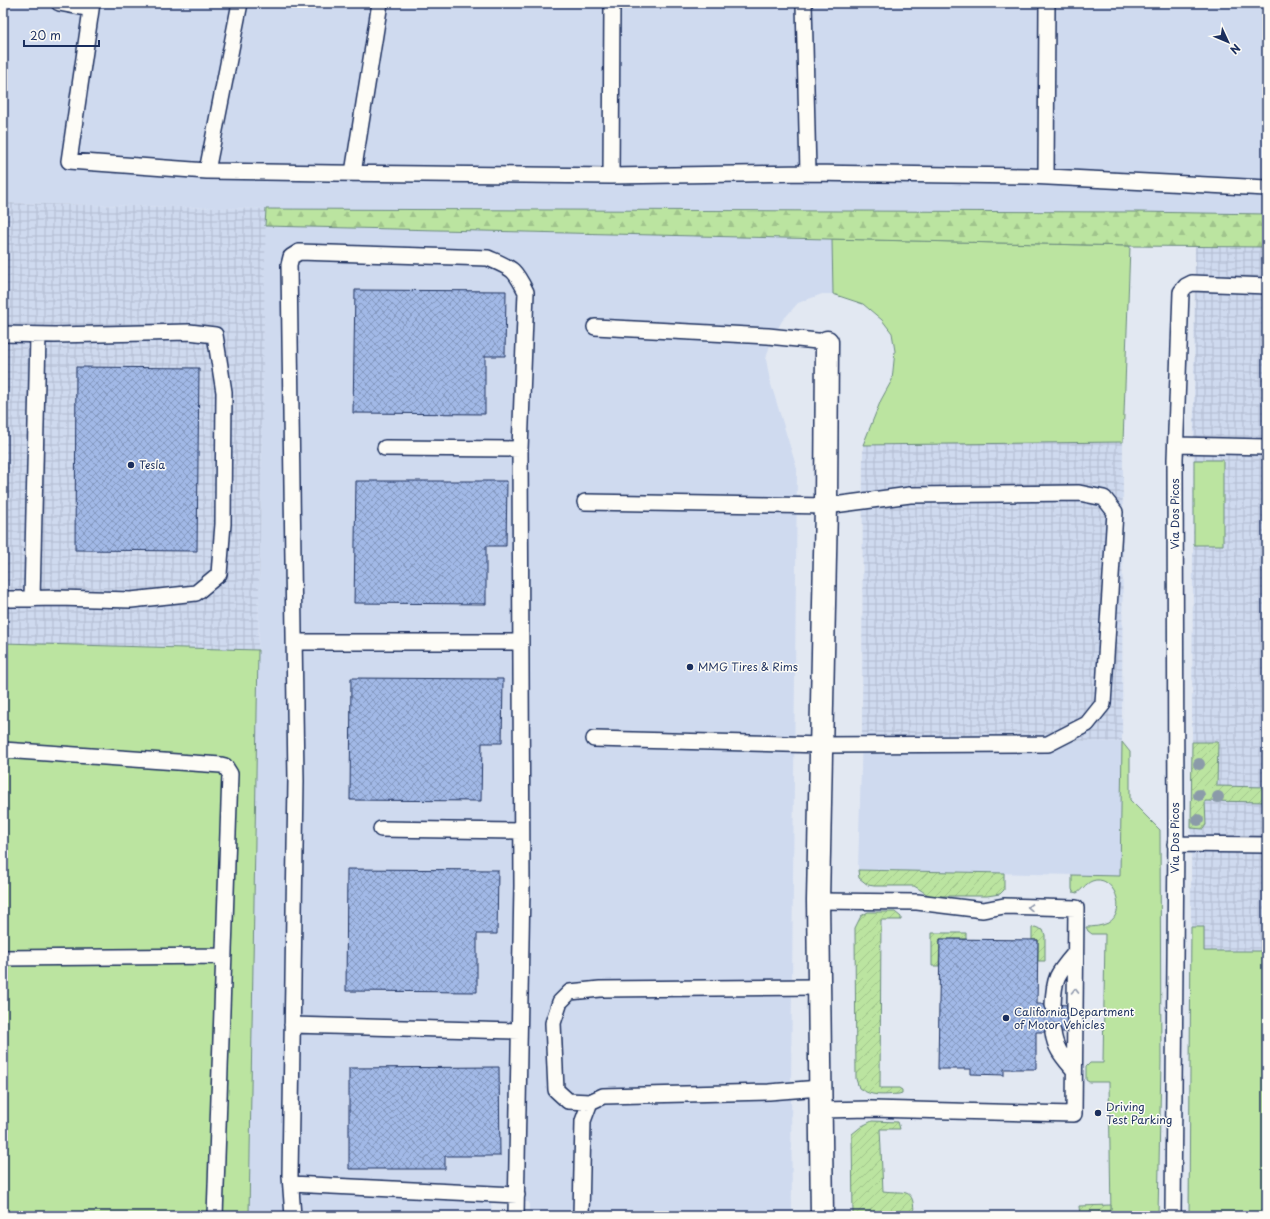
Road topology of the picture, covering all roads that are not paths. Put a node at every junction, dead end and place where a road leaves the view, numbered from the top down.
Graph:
1 (59, 3) edge
2 (240, 3) edge
3 (380, 3) edge
4 (612, 3) edge
5 (804, 3) edge
6 (1047, 3) edge
7 (91, 6) edge
8 (207, 171) junction
9 (353, 174) junction
10 (808, 174) junction
11 (611, 176) junction
12 (1046, 177) junction
13 (1267, 188) edge
14 (1267, 286) edge
15 (595, 327) dead end
16 (3, 334) edge
17 (38, 334) junction
18 (827, 342) joint
19 (1267, 447) edge
20 (385, 448) dead end
21 (520, 449) junction
22 (1175, 452) junction
23 (585, 502) dead end
24 (826, 506) junction
25 (3, 599) edge
26 (32, 599) junction
27 (294, 642) junction
28 (521, 642) junction
29 (594, 739) dead end
30 (822, 745) junction
31 (3, 750) edge
32 (381, 829) dead end
33 (521, 831) junction
34 (1175, 844) junction
35 (1267, 845) edge
36 (818, 901) junction
37 (1075, 953) junction
38 (224, 956) junction
39 (3, 958) edge
40 (820, 987) junction
41 (1053, 1005) dead end
42 (292, 1025) junction
43 (519, 1031) junction
44 (1053, 1032) dead end
45 (1073, 1069) junction
46 (820, 1088) junction
47 (590, 1102) junction
48 (821, 1110) junction
49 (291, 1184) junction
50 (517, 1195) junction
51 (215, 1216) edge
52 (292, 1216) edge
53 (516, 1216) edge
54 (581, 1216) edge
55 (822, 1216) edge
56 (1173, 1216) edge

1 - 7 lane
2 - 8 lane
3 - 9 lane
4 - 11 lane
5 - 10 lane
6 - 12 lane
7 - 8 lane
8 - 9 lane
9 - 11 lane
10 - 11 lane
10 - 12 lane
12 - 13 lane
14 - 22 lane, Via Dos Picos
15 - 18 lane
16 - 17 lane
17 - 26 lane
17 - 26 lane
18 - 24 street
19 - 22 lane
20 - 21 lane
21 - 27 lane
21 - 28 lane
22 - 34 lane, Via Dos Picos
23 - 24 lane
24 - 30 street
24 - 30 lane
25 - 26 lane
27 - 28 lane
27 - 42 lane
28 - 33 lane
29 - 30 lane
30 - 36 street
31 - 38 lane
32 - 33 lane
33 - 43 lane
34 - 35 lane
34 - 56 lane, Via Dos Picos
37 -> 36 lane
36 - 40 street
37 - 41 lane
45 -> 37 lane
38 - 39 lane
38 - 51 lane
40 - 46 street
40 - 47 lane
42 - 43 lane
42 - 49 lane
43 - 50 lane
44 - 45 lane
45 - 48 lane
46 - 47 lane
46 - 48 street
47 - 54 lane
48 - 55 street
49 - 50 lane
49 - 52 lane
50 - 53 lane

